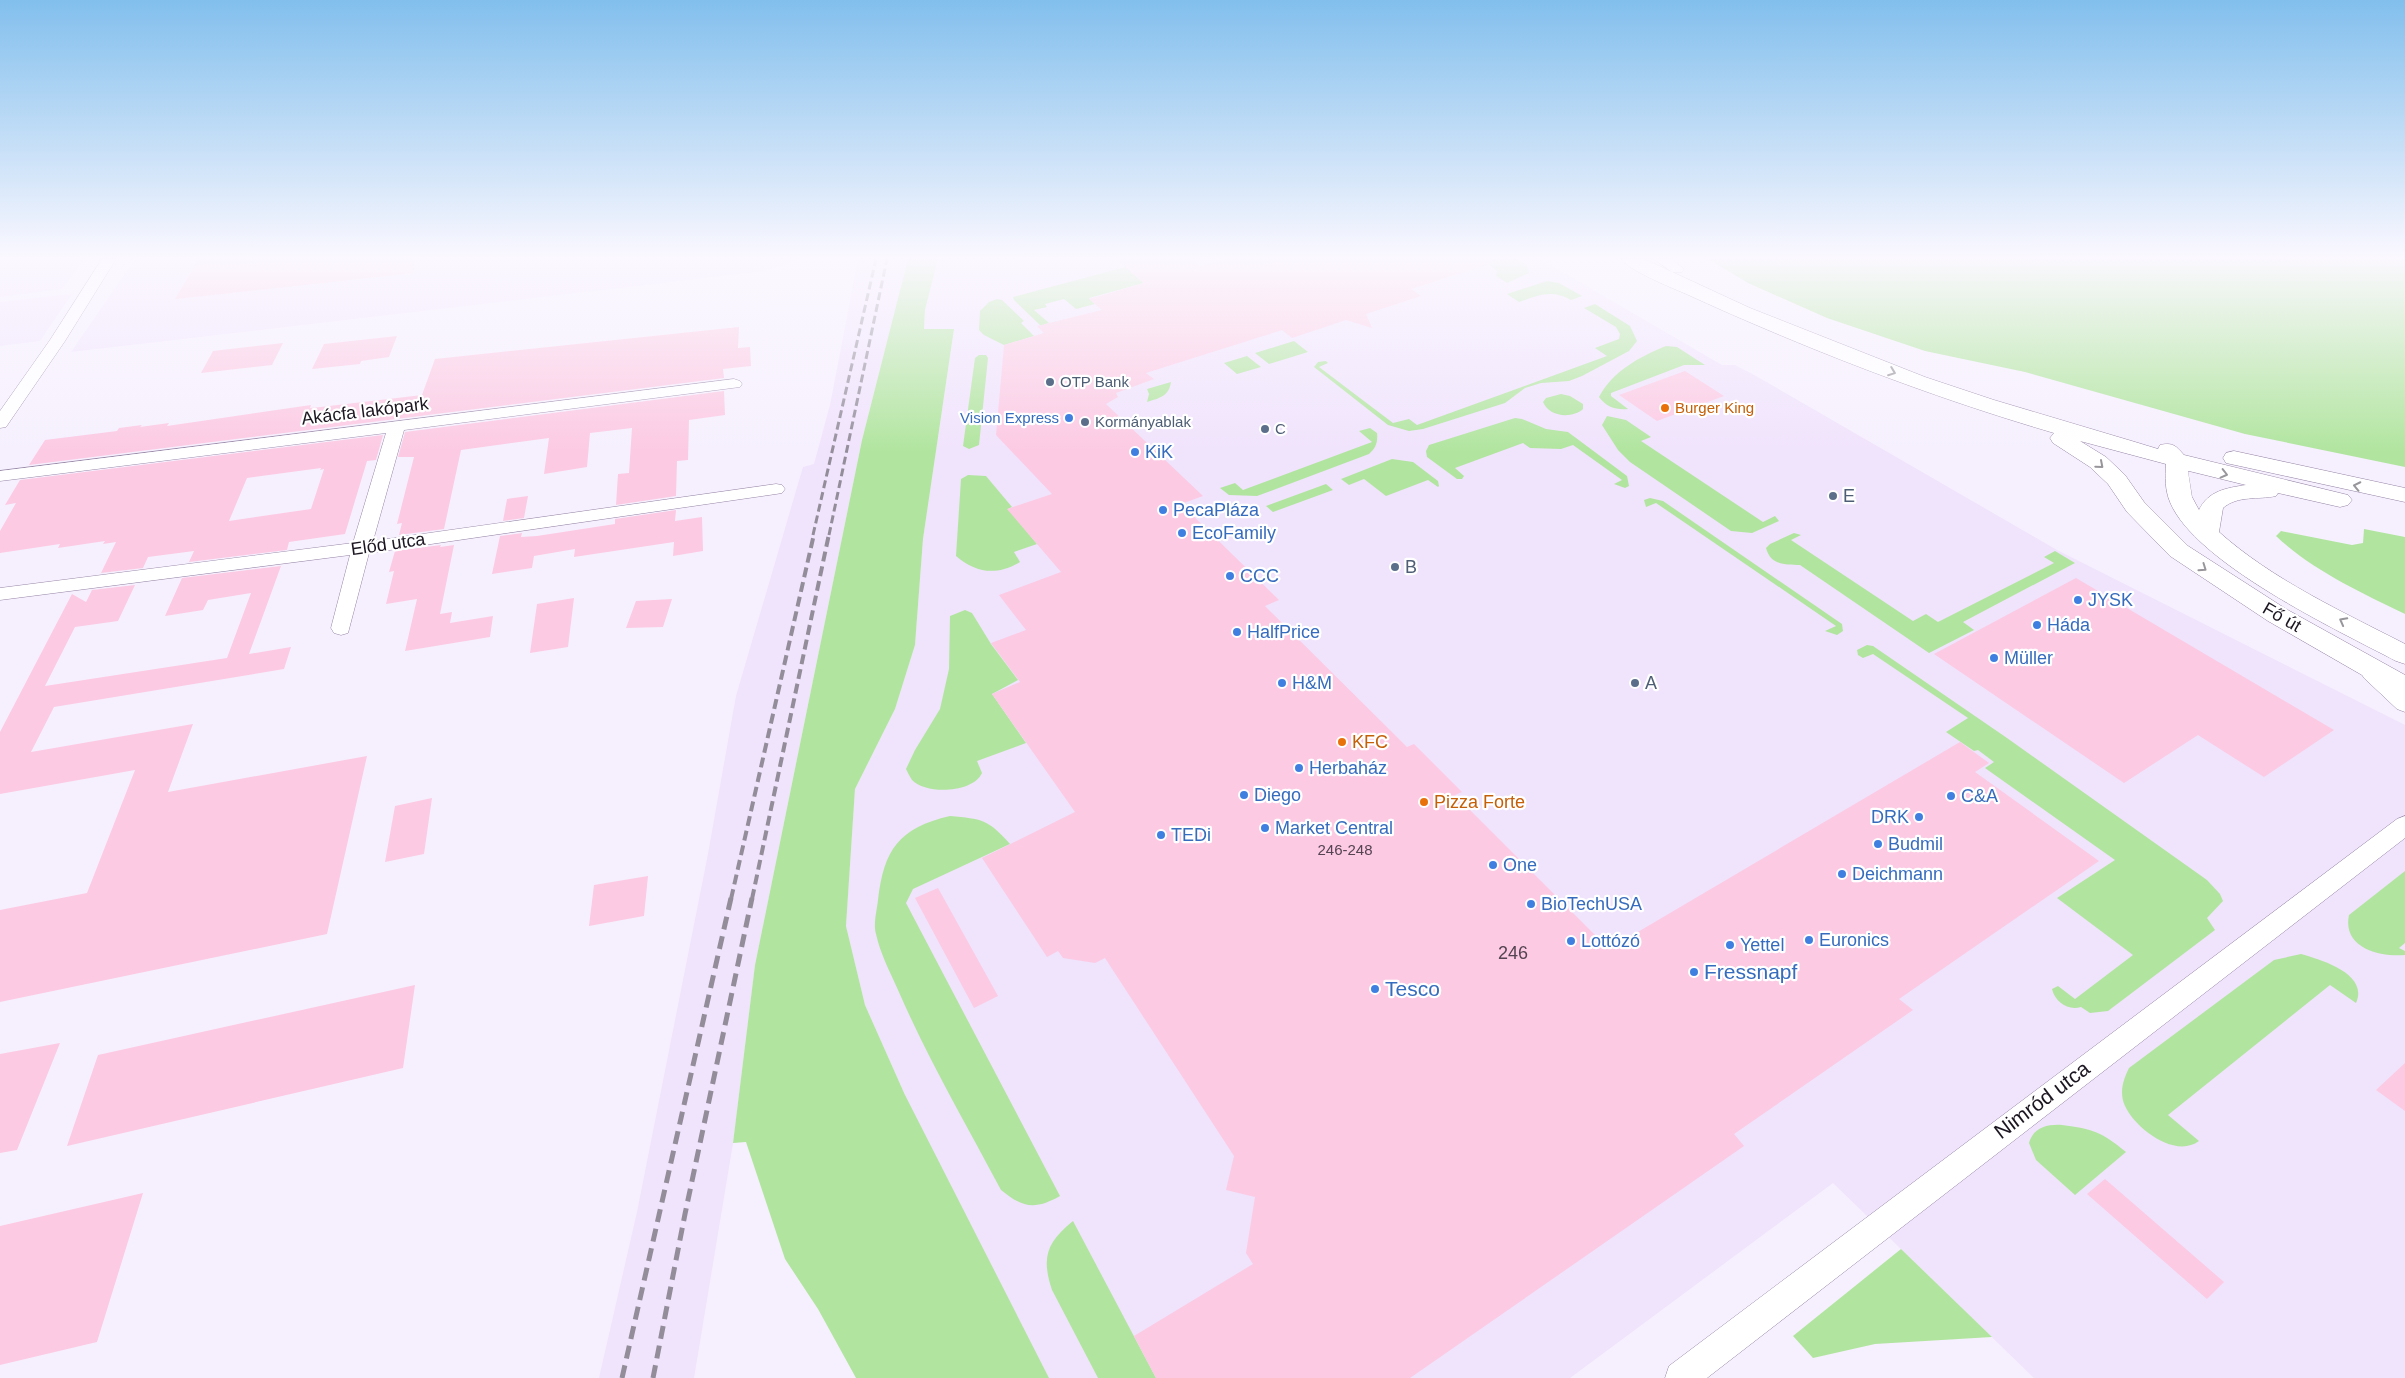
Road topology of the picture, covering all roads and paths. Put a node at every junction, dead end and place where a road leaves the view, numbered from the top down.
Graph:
1 (69, 323) edge
2 (1769, 323) edge
3 (1806, 323) edge
4 (734, 384) dead end
5 (2012, 414) junction
6 (0, 422) edge
7 (2112, 426) junction
8 (396, 428) junction
9 (2167, 456) junction
10 (2234, 458) junction
11 (0, 476) edge
12 (776, 489) dead end
13 (2405, 495) edge
14 (2340, 500) junction
15 (2405, 514) edge
16 (2207, 534) junction
17 (2165, 538) junction
18 (361, 548) junction
19 (0, 594) edge
20 (341, 628) dead end
21 (2405, 655) edge
22 (2354, 658) junction
23 (2405, 687) edge
24 (2405, 704) edge
25 (2405, 825) edge
26 (1681, 1378) edge

1 - 6 street
2 -> 5 main road
3 - 7 main road
4 - 8 street, Akácfa lakópark
5 - 9 main road
5 -> 17 main road, Fő út
7 - 9 main road
7 - 10 main road
8 - 11 street, Akácfa lakópark
8 - 18 street
9 - 10 main road
9 -> 14 main road
9 - 16 main road
9 - 17 main road
13 -> 10 main road
12 - 18 street, Előd utca
14 - 15 main road
14 - 16 main road
21 -> 16 main road
17 -> 22 main road, Fő út
18 - 19 street, Előd utca
18 - 20 street
22 - 23 main road, Fő út
22 - 24 street
25 - 26 street, Nimród utca

